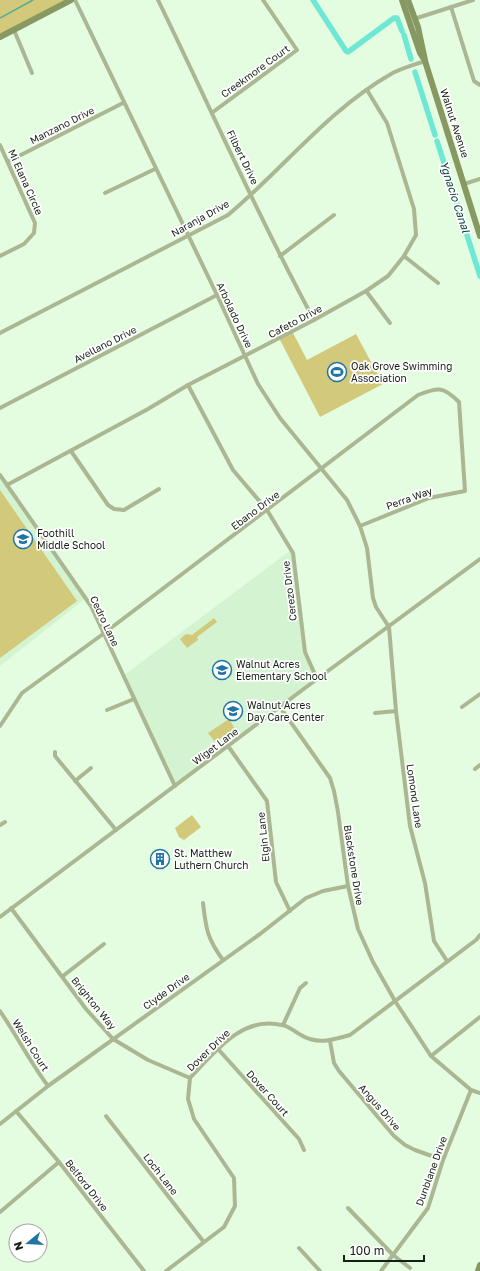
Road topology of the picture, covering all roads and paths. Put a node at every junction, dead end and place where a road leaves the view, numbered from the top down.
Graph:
1 (71, 0) edge
2 (75, 0) edge
3 (158, 0) edge
4 (262, 0) edge
5 (402, 0) edge
6 (408, 0) edge
7 (473, 0) edge
8 (450, 7) junction
9 (412, 19) junction
10 (14, 30) junction
11 (0, 37) edge
12 (425, 61) junction
13 (32, 73) dead end
14 (480, 85) edge
15 (367, 90) junction
16 (123, 103) junction
17 (213, 112) junction
18 (0, 144) edge
19 (8, 162) junction
20 (155, 169) junction
21 (480, 179) edge
22 (464, 184) junction
23 (106, 193) dead end
24 (252, 194) junction
25 (334, 215) dead end
26 (187, 235) junction
27 (480, 236) edge
28 (0, 256) edge
29 (280, 256) junction
30 (404, 256) junction
31 (438, 284) dead end
32 (366, 291) junction
33 (217, 295) junction
34 (314, 320) junction
35 (390, 323) dead end
36 (0, 333) edge
37 (245, 356) junction
38 (188, 385) junction
39 (0, 408) edge
40 (71, 450) junction
41 (322, 469) junction
42 (0, 475) edge
43 (7, 485) junction
44 (159, 490) dead end
45 (466, 491) joint
46 (267, 510) junction
47 (360, 526) junction
48 (480, 559) edge
49 (389, 627) junction
50 (103, 634) junction
51 (317, 678) junction
52 (480, 694) edge
53 (134, 699) junction
54 (280, 707) junction
55 (462, 708) dead end
56 (107, 710) dead end
57 (396, 711) junction
58 (375, 713) dead end
59 (0, 726) edge
60 (228, 746) junction
61 (55, 752) dead end
62 (480, 765) edge
63 (92, 768) dead end
64 (475, 768) dead end
65 (75, 781) junction
66 (175, 786) junction
67 (5, 822) dead end
68 (0, 825) edge
69 (116, 830) junction
70 (348, 886) junction
71 (203, 903) dead end
72 (11, 908) junction
73 (290, 911) junction
74 (0, 917) edge
75 (480, 935) edge
76 (104, 944) dead end
77 (223, 960) junction
78 (447, 961) junction
79 (63, 976) junction
80 (306, 983) dead end
81 (395, 1001) junction
82 (0, 1011) edge
83 (480, 1017) edge
84 (283, 1025) junction
85 (113, 1039) junction
86 (330, 1041) junction
87 (218, 1049) junction
88 (431, 1056) junction
89 (190, 1078) junction
90 (48, 1086) junction
91 (471, 1090) junction
92 (480, 1093) edge
93 (16, 1111) junction
94 (106, 1116) dead end
95 (0, 1124) edge
96 (304, 1150) dead end
97 (443, 1160) junction
98 (59, 1162) junction
99 (348, 1208) dead end
100 (0, 1212) edge
101 (204, 1241) junction
102 (299, 1248) dead end
103 (393, 1255) junction
104 (480, 1266) edge
105 (410, 1268) dead end
106 (144, 1271) edge
107 (166, 1271) edge
108 (320, 1271) edge
109 (381, 1271) edge
110 (478, 1271) edge

1 - 10 street
2 - 16 street, Arbolado Drive
3 - 17 street, Filbert Drive
4 - 17 street, Creekmore Court
5 - 9 street, Walnut Avenue
6 - 9 street, Walnut Avenue
7 - 8 street
8 - 9 street
8 - 14 street
9 - 12 street, Walnut Avenue
10 - 11 street
10 - 13 street
12 - 15 street, Naranja Drive
12 - 22 street, Walnut Avenue
15 - 24 street, Naranja Drive
15 - 30 street, Cafeto Drive
16 - 19 street, Manzano Drive
16 - 20 street, Arbolado Drive
17 - 24 street, Filbert Drive
18 - 19 street, Mi Elana Circle
19 - 28 street, Mi Elana Circle
20 - 23 street
20 - 26 street, Arbolado Drive
21 - 22 street
22 - 27 street, Walnut Avenue
24 - 26 street, Naranja Drive
24 - 29 street, Filbert Drive
25 - 29 street
26 - 33 street, Arbolado Drive
26 - 36 street, Naranja Drive
29 - 34 street, Filbert Drive
30 - 31 street
30 - 32 street, Cafeto Drive
32 - 34 street, Cafeto Drive
32 - 35 street
33 - 37 street, Arbolado Drive
33 - 39 street, Avellano Drive
34 - 37 street, Cafeto Drive
37 - 38 street, Cafeto Drive
37 - 41 street, Arbolado Drive
38 - 40 street, Cafeto Drive
38 - 46 street, Cerezo Drive
40 - 43 street, Cafeto Drive
40 - 44 street
41 - 45 street, Ebano Drive
41 - 46 street, Ebano Drive
41 - 47 street, Arbolado Drive
42 - 43 street, Cedro Lane
43 - 50 street, Cedro Lane
45 - 47 street, Perra Way
46 - 50 street, Ebano Drive
46 - 51 street, Cerezo Drive
47 - 49 street, Arbolado Drive
48 - 49 street, Wiget Lane
49 - 51 street, Wiget Lane
49 - 57 street, Lomond Lane
50 - 53 street, Cedro Lane
50 - 59 street, Ebano Drive
51 - 54 street, Wiget Lane
52 - 55 street
53 - 56 street
53 - 66 street, Cedro Lane
54 - 60 street, Wiget Lane
54 - 70 street, Blackstone Drive
57 - 58 street
57 - 78 street, Lomond Lane
60 - 66 street, Wiget Lane
60 - 73 street, Elgin Lane
61 - 65 street
62 - 64 street
63 - 65 street
65 - 69 street
66 - 69 street, Wiget Lane
67 - 68 street
69 - 72 street, Wiget Lane
70 - 73 street, Clyde Drive
70 - 81 street, Blackstone Drive
71 - 77 street
72 - 74 street, Wiget Lane
72 - 79 street, Brighton Way
73 - 77 street, Clyde Drive
75 - 78 street, Dover Drive
76 - 79 street
77 - 85 street, Clyde Drive
78 - 81 street, Dover Drive
79 - 85 street, Brighton Way
80 - 84 street
81 - 86 street, Dover Drive
81 - 88 street, Blackstone Drive
82 - 90 street, Welsh Court
83 - 88 street
84 - 86 street, Dover Drive
84 - 87 street, Dover Drive
85 - 89 street, Brighton Way
85 - 90 street, Clyde Drive
86 - 97 street, Angus Drive
87 - 89 street, Dover Drive
87 - 96 street, Dover Court
88 - 91 street, Blackstone Drive
89 - 101 street, Dover Drive
90 - 93 street, Clyde Drive
91 - 92 street, Blackstone Drive
91 - 97 street, Dunblane Drive
93 - 95 street, Clyde Drive
93 - 98 street, Belford Drive
94 - 101 street, Loch Lane
97 - 103 street, Dunblane Drive
98 - 100 street
98 - 106 street, Belford Drive
99 - 103 street
101 - 107 street, Dover Drive
102 - 108 street
103 - 105 street
103 - 109 street, Dunblane Drive
104 - 110 street

